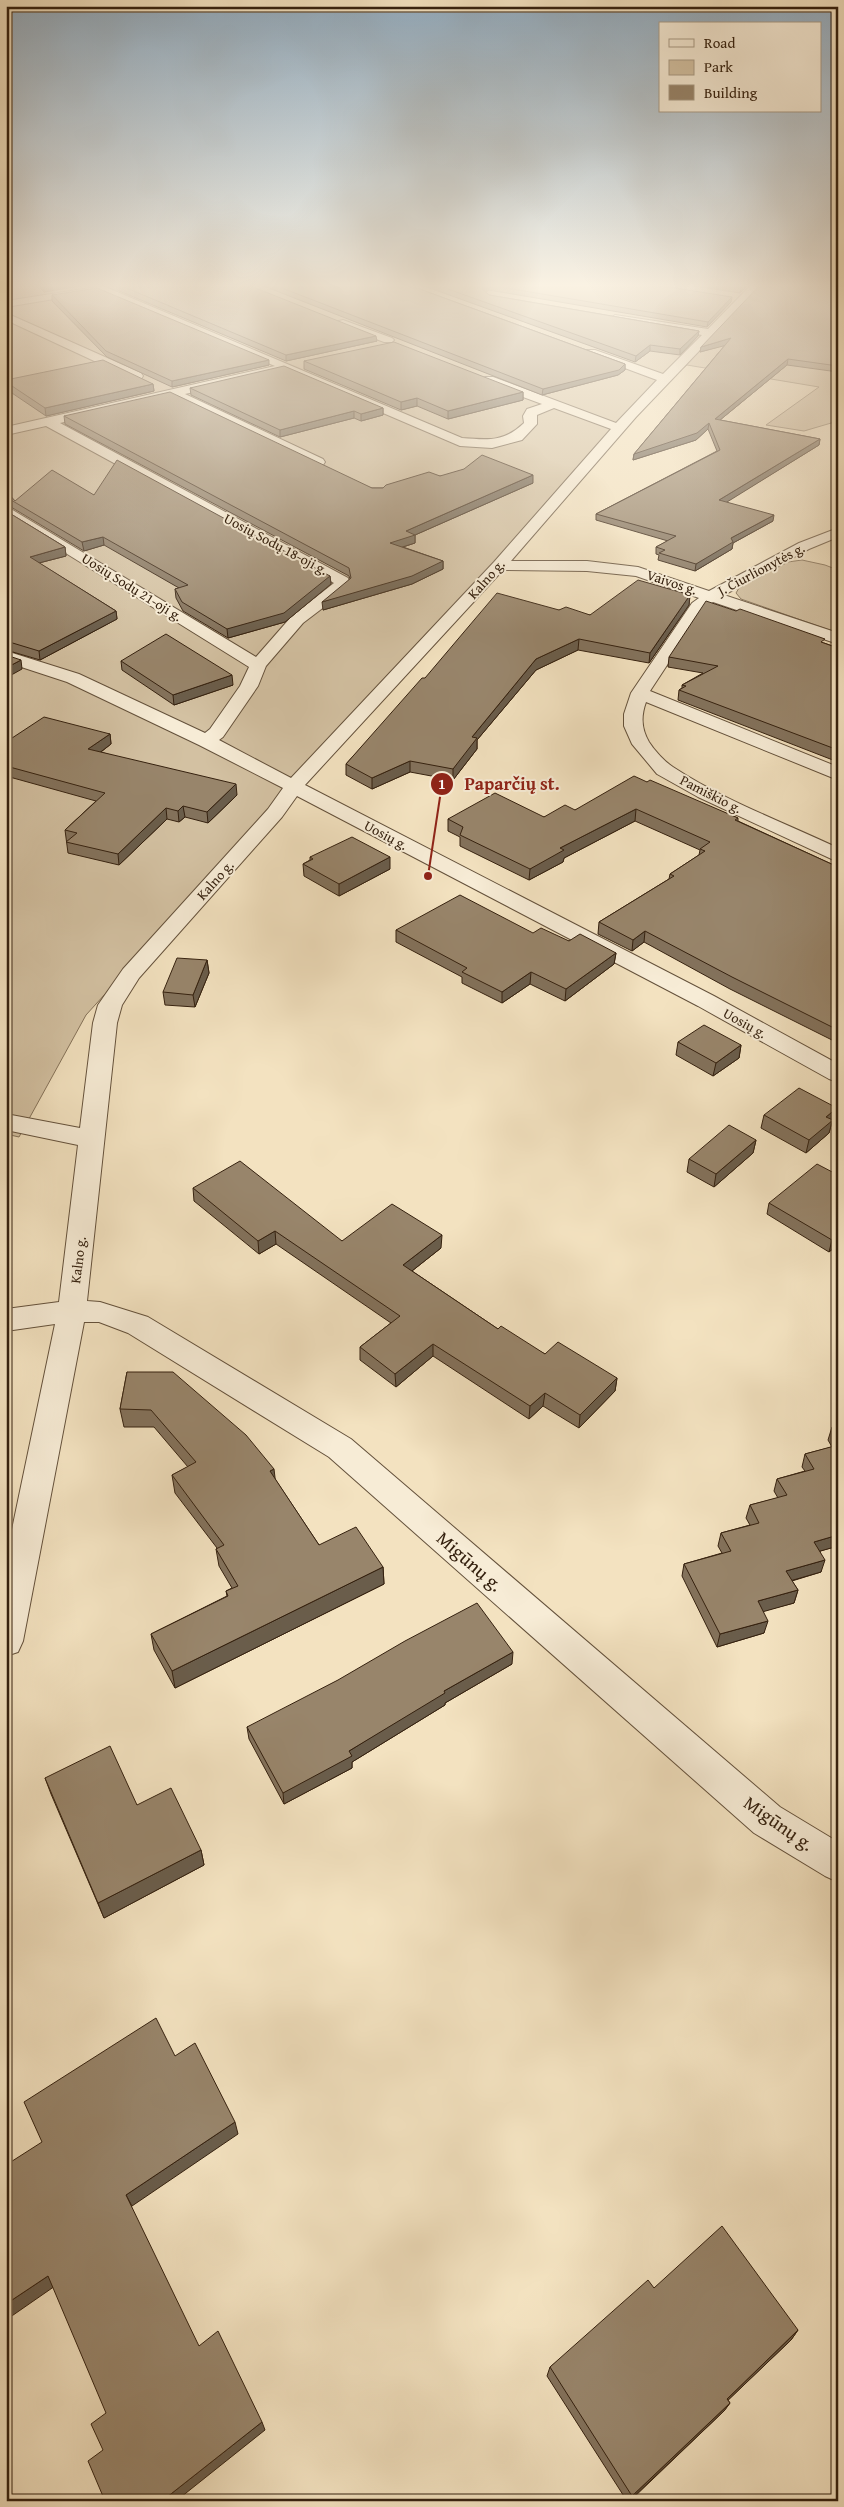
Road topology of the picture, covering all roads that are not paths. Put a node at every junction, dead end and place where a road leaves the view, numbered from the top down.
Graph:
1 (119, 400) edge
2 (186, 400) edge
3 (362, 400) edge
4 (540, 400) edge
5 (645, 400) edge
6 (551, 404) junction
7 (46, 421) junction
8 (619, 428) junction
9 (6, 431) edge
10 (334, 470) edge
11 (6, 510) edge
12 (838, 532) edge
13 (499, 565) junction
14 (713, 595) junction
15 (838, 639) edge
16 (6, 656) edge
17 (258, 665) junction
18 (640, 692) junction
19 (206, 741) junction
20 (838, 774) edge
21 (294, 786) junction
22 (838, 856) edge
23 (838, 1074) edge
24 (6, 1122) edge
25 (92, 1139) junction
26 (72, 1311) junction
27 (6, 1320) edge
28 (6, 1641) edge
29 (838, 1863) edge

1 - 7 street
2 - 10 street
3 - 6 street
4 - 6 street
5 - 8 street, Kalno g.
6 - 8 street
7 - 9 street
7 - 17 street, Uosių Sodų 18-oji g.
8 - 13 street, Kalno g.
11 - 17 street, Uosių Sodų 21-oji g.
12 - 14 street, J. Čiurlionytės g.
13 - 14 street, Vaivos g.
13 - 21 street, Kalno g.
14 - 15 street, Vaivos g.
14 - 18 street, Pamiškio g.
16 - 19 street, Uosių g.
17 - 19 street, Uosių Sodų 18-oji g.
18 - 20 street
18 - 22 street, Pamiškio g.
19 - 21 street, Uosių g.
21 - 23 street, Uosių g.
21 - 25 street, Kalno g.
24 - 25 street
25 - 26 street, Kalno g.
26 - 27 street, Migūnų g.
26 - 28 street, Kalno g.
26 - 29 street, Migūnų g.

